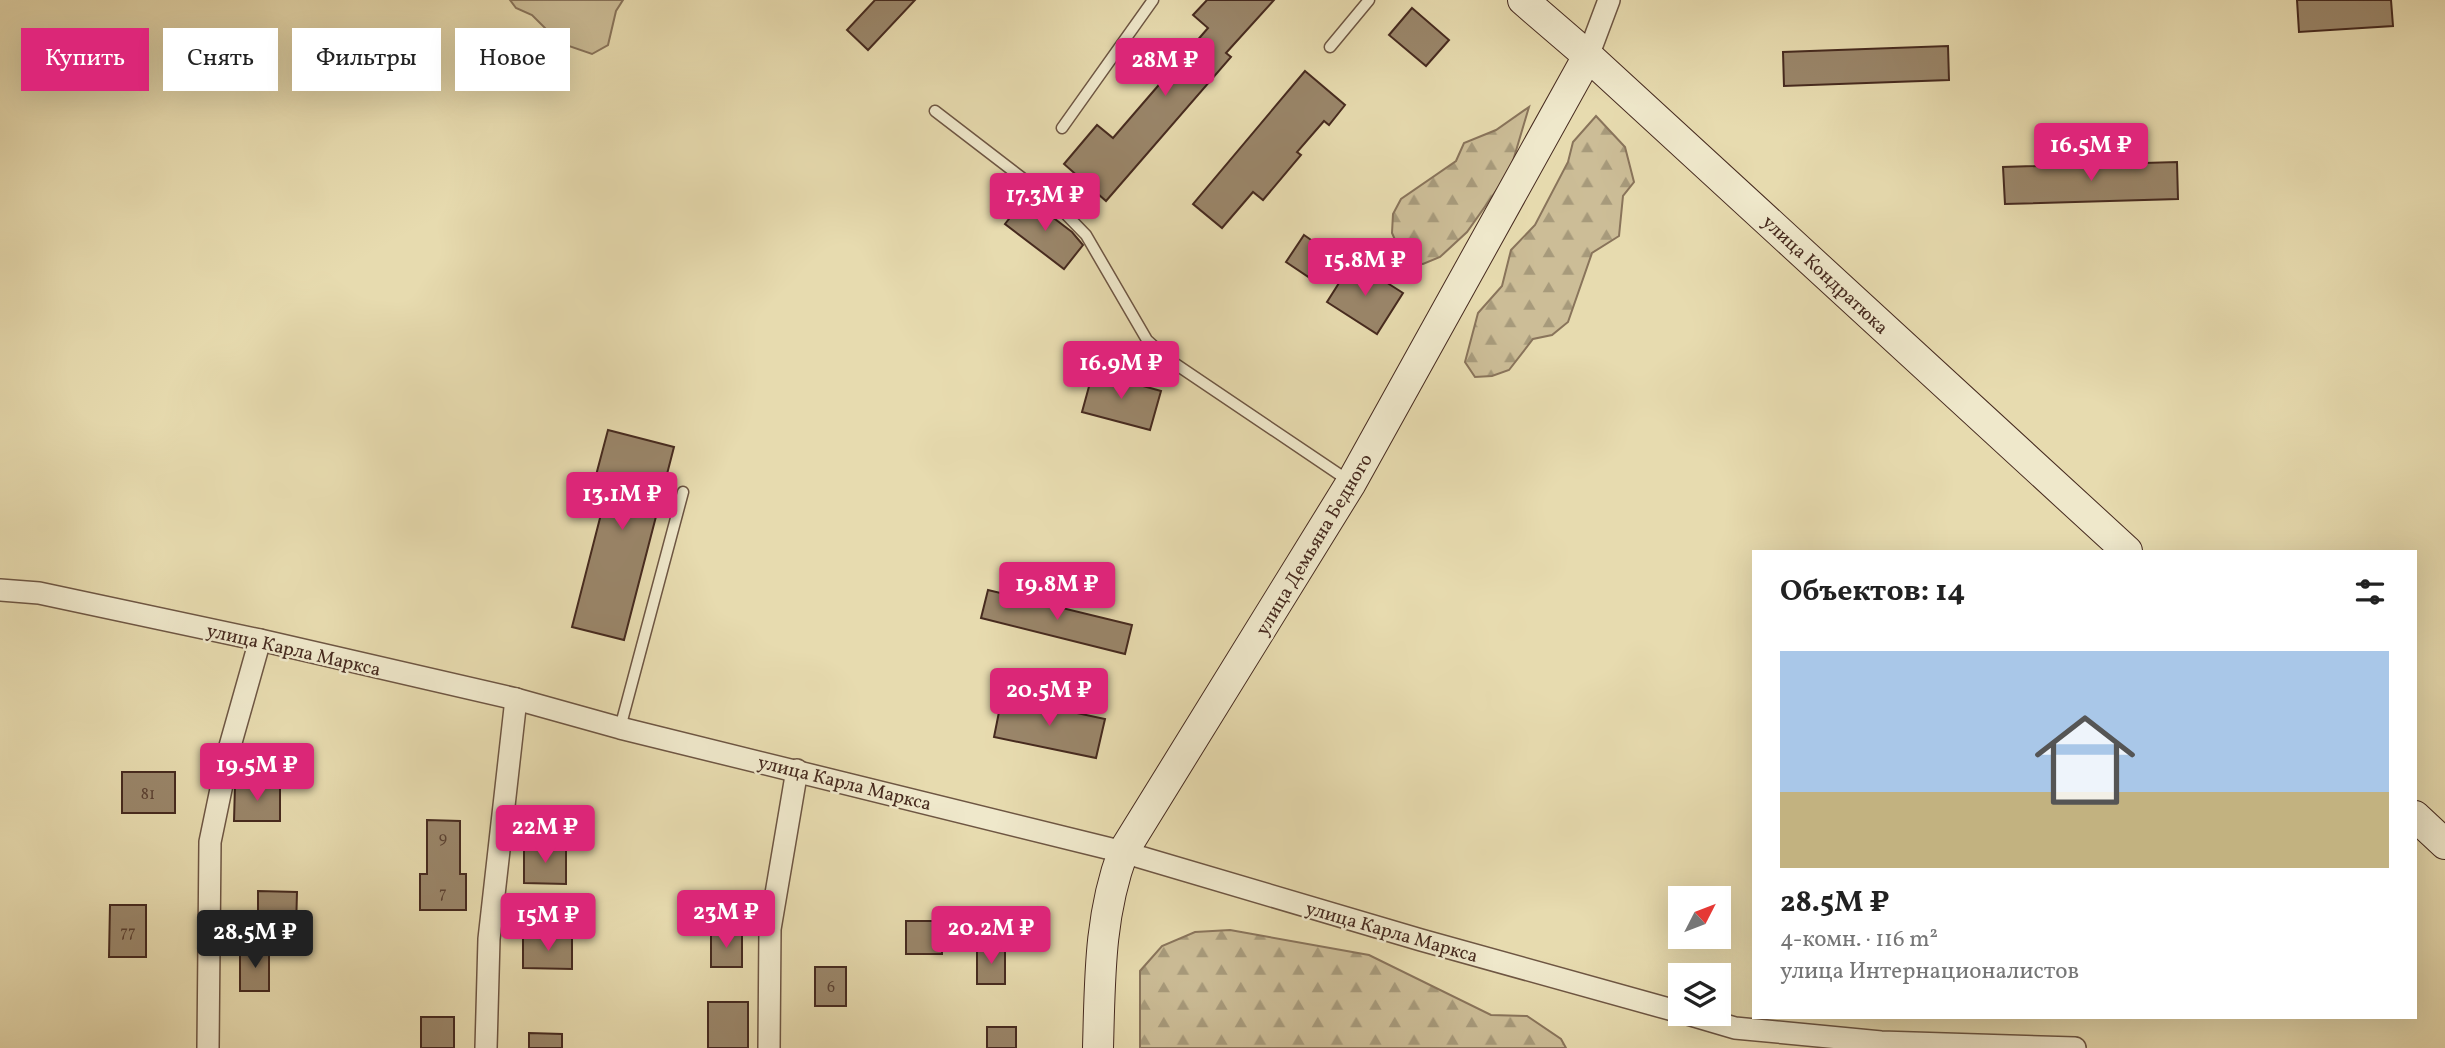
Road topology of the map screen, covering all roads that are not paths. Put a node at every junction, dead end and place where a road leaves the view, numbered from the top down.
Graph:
1 (1153, 0) edge
2 (1369, 0) edge
3 (1523, 0) edge
4 (1609, 0) edge
5 (1330, 47) dead end
6 (1588, 56) junction
7 (935, 111) dead end
8 (1062, 128) dead end
9 (1352, 483) junction
10 (683, 492) dead end
11 (2126, 550) edge
12 (0, 590) edge
13 (260, 640) junction
14 (516, 699) junction
15 (620, 728) junction
16 (797, 770) junction
17 (2417, 818) edge
18 (2445, 844) edge
19 (1123, 852) junction
20 (1668, 1009) edge
21 (1728, 1026) edge
22 (208, 1048) edge
23 (486, 1048) edge
24 (769, 1048) edge
25 (1098, 1048) edge
26 (2075, 1048) edge

1 - 8 lane
2 - 5 lane
3 - 6 street, улица Кондратюка
4 - 6 street
6 - 9 street, улица Демьяна Бедного
6 - 11 street, улица Кондратюка
7 - 9 lane
9 - 19 street, улица Демьяна Бедного
10 - 15 lane
12 - 13 street, улица Карла Маркса
13 - 14 street, улица Карла Маркса
13 - 22 street
14 - 15 street, улица Карла Маркса
14 - 23 street
15 - 16 street, улица Карла Маркса
16 - 19 street, улица Карла Маркса
16 - 24 street
17 - 18 street
19 - 20 street, улица Карла Маркса
19 - 25 street, улица Демьяна Бедного
21 - 26 street, улица Карла Маркса

